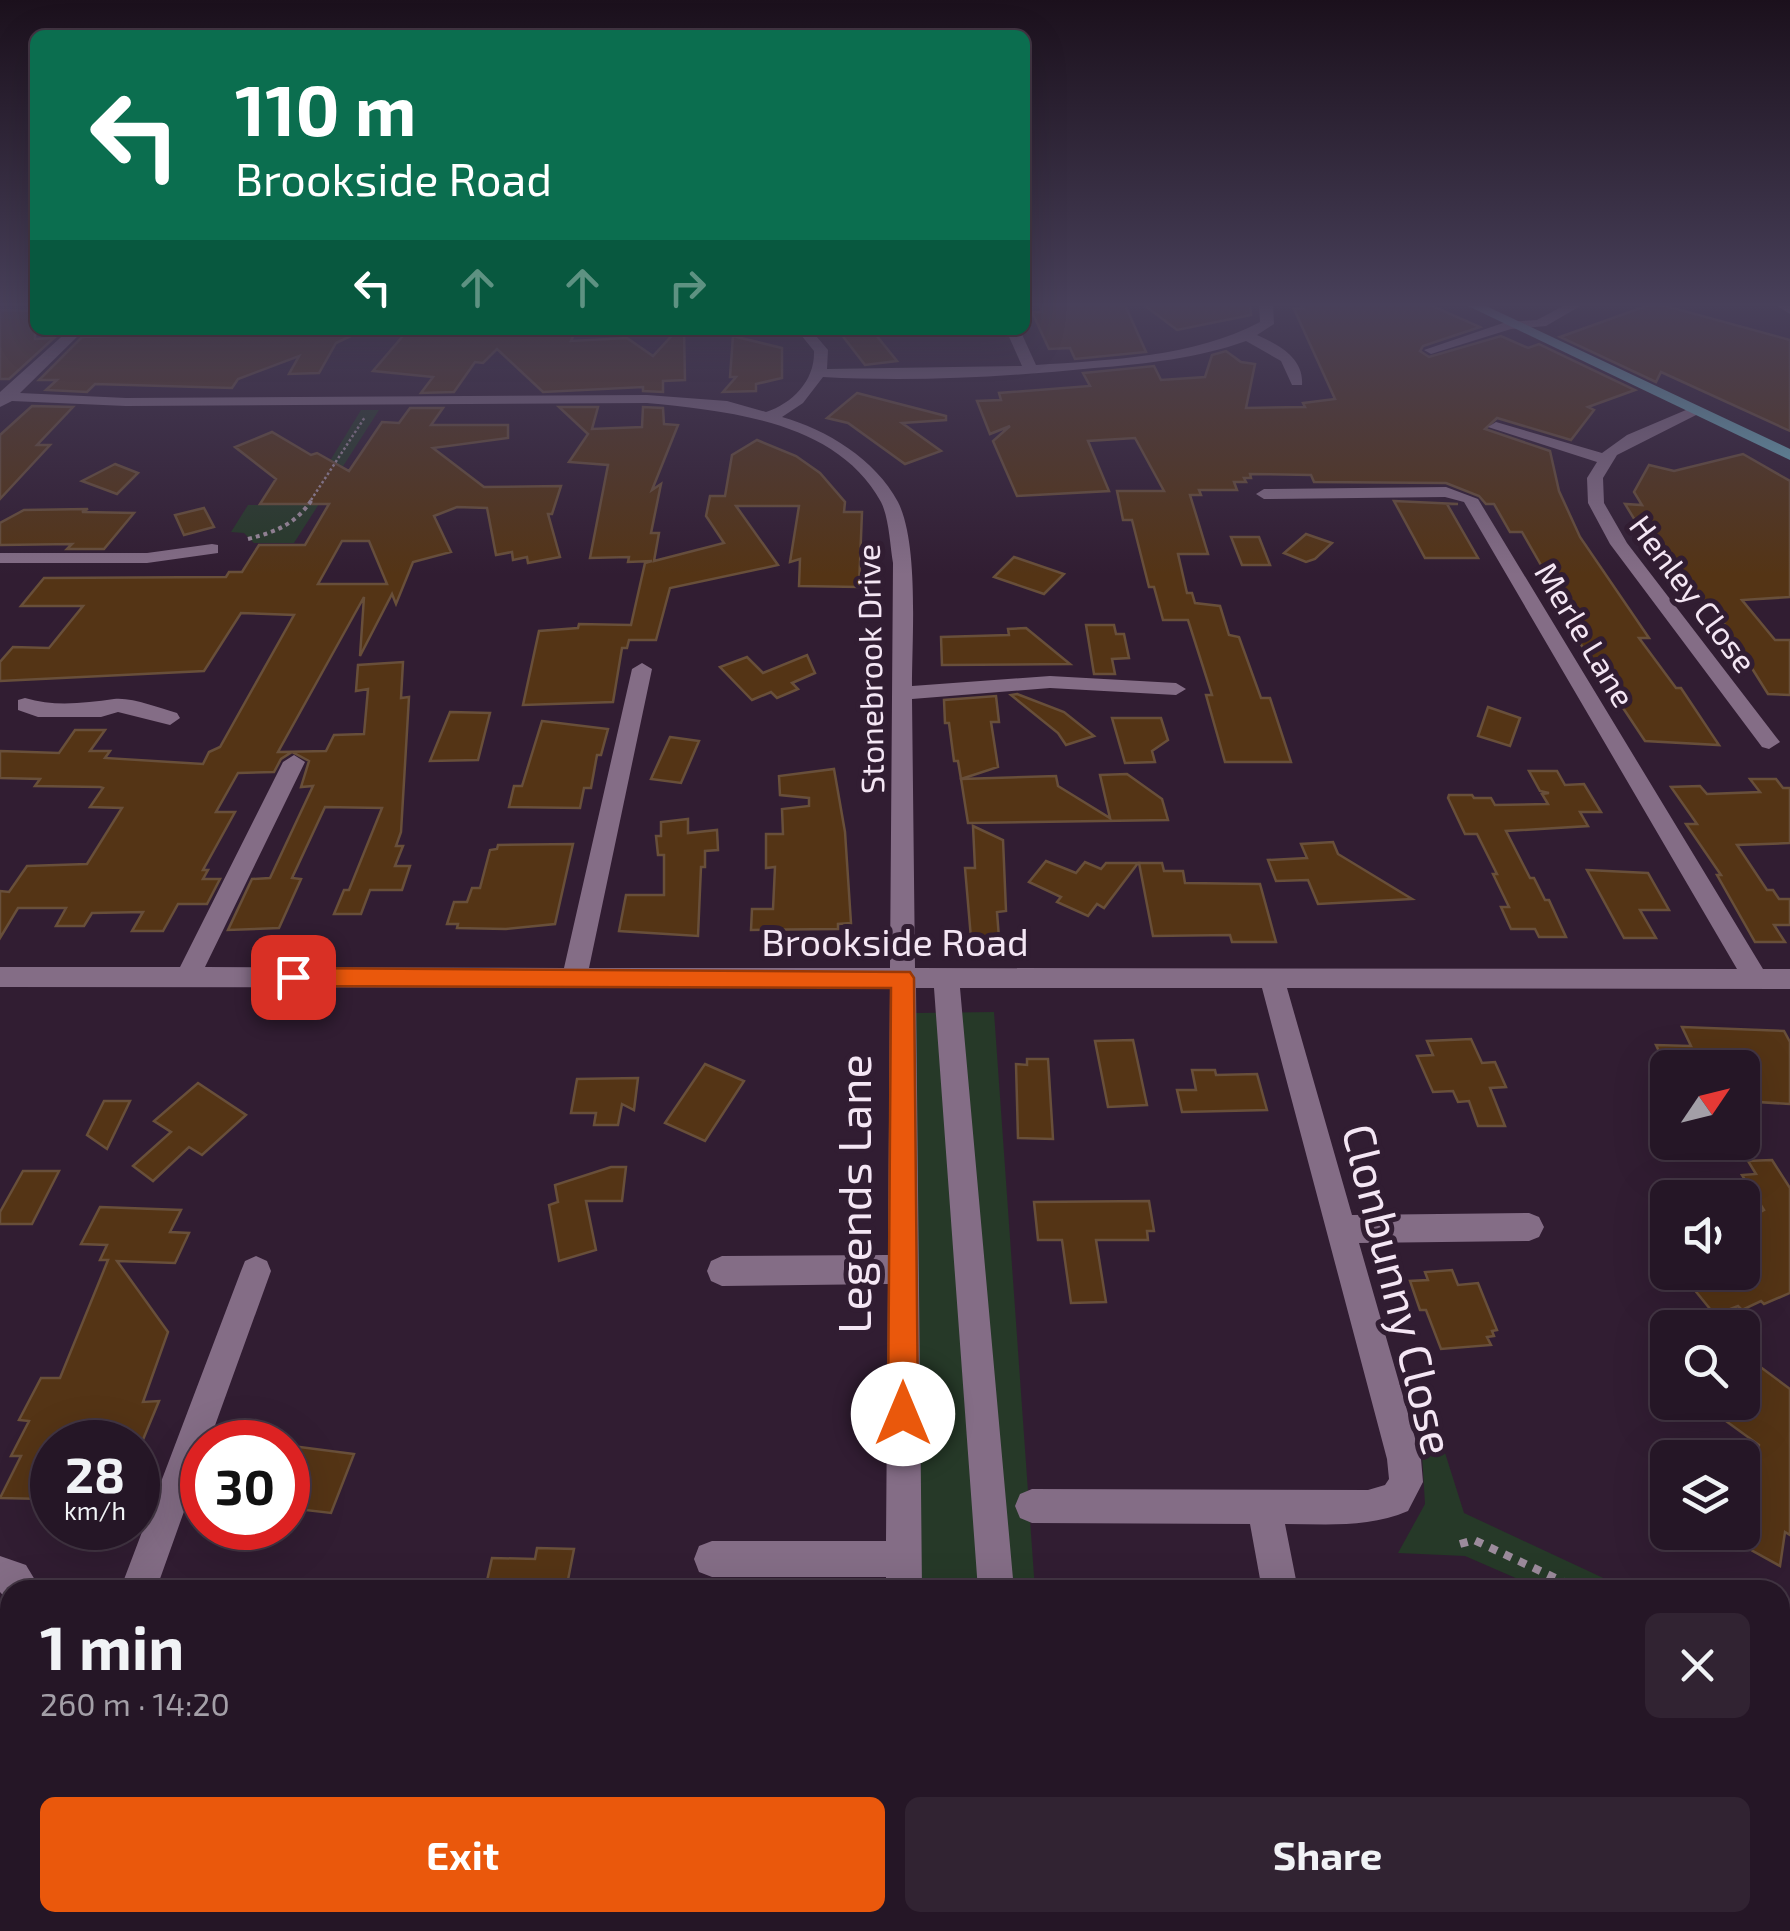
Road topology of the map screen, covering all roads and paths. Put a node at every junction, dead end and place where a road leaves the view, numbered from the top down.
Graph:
1 (800, 395) edge
2 (1665, 395) edge
3 (3, 399) edge
4 (376, 400) junction
5 (1698, 410) junction
6 (769, 416) junction
7 (1496, 426) dead end
8 (1790, 455) edge
9 (1604, 459) junction
10 (1264, 494) dead end
11 (248, 539) dead end
12 (212, 549) dead end
13 (0, 558) edge
14 (642, 669) dead end
15 (1176, 689) dead end
16 (901, 693) junction
17 (0, 709) edge
18 (170, 718) dead end
19 (1768, 742) dead end
20 (294, 762) dead end
21 (0, 977) edge
22 (188, 977) junction
23 (574, 978) junction
24 (902, 978) junction
25 (946, 978) junction
26 (1272, 979) junction
27 (1756, 979) junction
28 (1790, 979) edge
29 (1530, 1227) dead end
30 (1341, 1229) junction
31 (902, 1269) junction
32 (722, 1271) dead end
33 (256, 1272) dead end
34 (1032, 1506) dead end
35 (1264, 1507) junction
36 (1460, 1544) dead end
37 (712, 1560) dead end
38 (904, 1574) edge
39 (142, 1580) edge
40 (995, 1580) edge
41 (1278, 1580) edge
42 (1560, 1580) edge

1 - 6 street
2 - 5 main road
3 - 4 street, Stonebrook Drive
4 - 6 street, Stonebrook Drive
4 - 11 path
5 - 8 main road
5 - 9 street
6 - 16 street, Stonebrook Drive
7 - 9 street
9 - 19 street, Henley Close
10 - 27 street, Merle Lane
12 - 13 street
14 - 23 street
15 - 16 street
16 - 24 street, Stonebrook Drive
17 - 18 street
20 - 22 street
21 - 22 street, Brookside Road
22 - 23 street, Brookside Road
23 - 24 street, Brookside Road
24 - 25 street, Brookside Road
24 - 31 street, Legends Lane
25 - 26 street, Brookside Road
25 - 40 street
26 - 27 street, Brookside Road
26 - 30 street, Clonbunny Close
27 - 28 street, Brookside Road
29 - 30 street
30 - 35 street, Clonbunny Close
31 - 32 street
31 - 38 street, Legends Lane
33 - 39 street
34 - 35 street, Clonbunny Close
35 - 41 street
36 - 42 path
37 - 38 street

